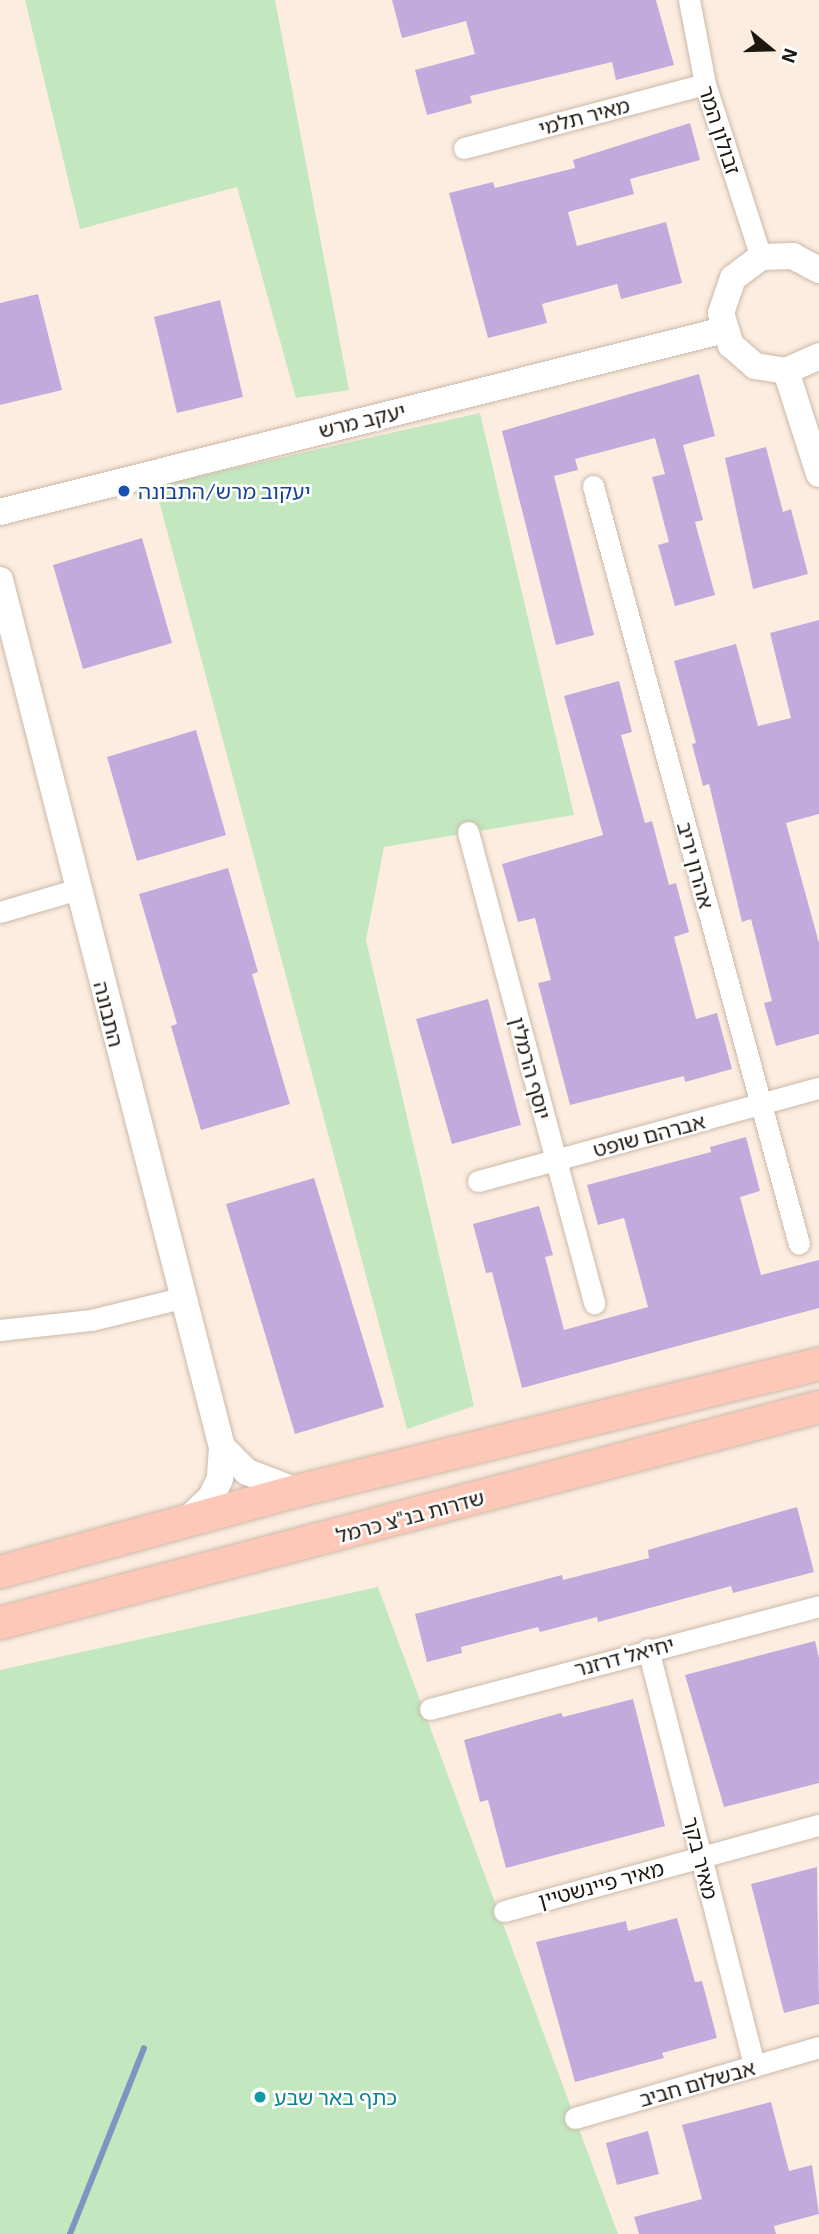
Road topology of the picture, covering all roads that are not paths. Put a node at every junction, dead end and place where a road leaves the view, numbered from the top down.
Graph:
1 (690, 0) edge
2 (705, 84) junction
3 (464, 148) dead end
4 (761, 257) junction
5 (819, 270) edge
6 (724, 330) junction
7 (819, 356) edge
8 (786, 371) junction
9 (819, 474) edge
10 (593, 486) dead end
11 (0, 512) edge
12 (0, 580) edge
13 (468, 832) dead end
14 (78, 889) junction
15 (0, 912) edge
16 (819, 1088) edge
17 (761, 1104) junction
18 (556, 1160) junction
19 (478, 1181) dead end
20 (799, 1244) dead end
21 (181, 1298) junction
22 (594, 1303) dead end
23 (0, 1329) edge
24 (819, 1364) edge
25 (819, 1407) edge
26 (222, 1447) junction
27 (297, 1491) junction
28 (187, 1520) junction
29 (0, 1572) edge
30 (819, 1606) edge
31 (0, 1623) edge
32 (648, 1650) junction
33 (430, 1709) dead end
34 (819, 1825) edge
35 (701, 1857) junction
36 (504, 1910) dead end
37 (819, 2047) edge
38 (754, 2066) junction
39 (575, 2119) dead end

1 - 2 street, זבולון המר
2 - 3 street, מאיר תלמי
2 - 4 street, זבולון המר
4 - 5 street
4 - 6 street
6 - 8 street
6 - 11 street, יעקב מרש
7 - 8 street
8 - 9 street
10 - 17 street, אהרון יריב
12 - 14 street, התבונה
13 - 18 street, יוסף הרמלין
14 - 15 street
14 - 21 street, התבונה
16 - 17 street, אברהם שופט
17 - 18 street, אברהם שופט
17 - 20 street, אהרון יריב
18 - 19 street, אברהם שופט
18 - 22 street, יוסף הרמלין
21 - 23 street
21 - 26 street, התבונה
24 - 27 main road
25 - 31 main road, שדרות בנ"צ כרמל
26 - 27 street, התבונה
26 - 28 street, התבונה
27 - 28 main road
28 - 29 main road
30 - 32 street, יחיאל דרזנר
32 - 33 street, יחיאל דרזנר
32 - 35 street, מאיר בקר
34 - 35 street, מאיר פיינשטיין
35 - 36 street, מאיר פיינשטיין
35 - 38 street, מאיר בקר
37 - 38 street, אבשלום חביב
38 - 39 street, אבשלום חביב

